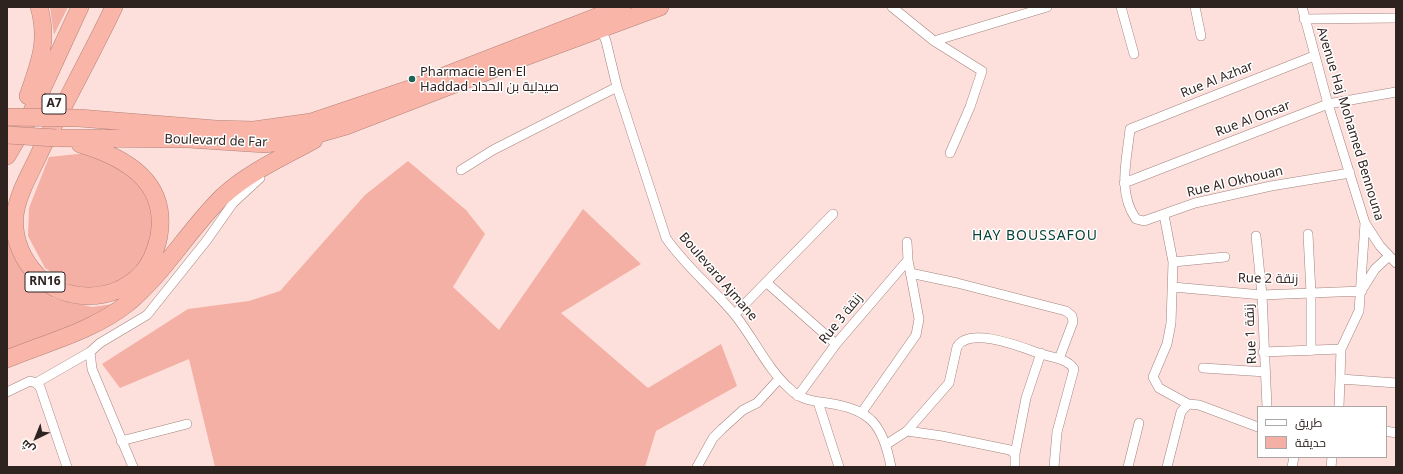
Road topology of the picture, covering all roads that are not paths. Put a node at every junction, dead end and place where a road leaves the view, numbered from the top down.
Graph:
1 (39, 7) edge
2 (80, 7) edge
3 (102, 7) edge
4 (114, 7) edge
5 (622, 7) edge
6 (660, 7) edge
7 (892, 7) edge
8 (1047, 7) edge
9 (1121, 7) edge
10 (1195, 7) edge
11 (1302, 7) edge
12 (1396, 18) edge
13 (1304, 19) junction
14 (600, 29) junction
15 (1201, 36) dead end
16 (934, 41) junction
17 (1134, 54) dead end
18 (1314, 56) junction
19 (617, 87) junction
20 (1396, 92) edge
21 (1328, 104) junction
22 (9, 117) edge
23 (329, 132) junction
24 (7, 134) edge
25 (56, 138) junction
26 (291, 153) junction
27 (950, 153) dead end
28 (7, 155) edge
29 (461, 170) dead end
30 (1350, 173) junction
31 (1124, 183) junction
32 (7, 201) edge
33 (833, 214) dead end
34 (1164, 215) junction
35 (1365, 223) junction
36 (1308, 234) dead end
37 (1256, 236) dead end
38 (907, 242) dead end
39 (1225, 256) dead end
40 (1389, 256) junction
41 (908, 260) junction
42 (1173, 262) junction
43 (1396, 263) edge
44 (910, 273) junction
45 (767, 283) junction
46 (1173, 287) junction
47 (1311, 293) junction
48 (1361, 294) junction
49 (1262, 295) junction
50 (734, 314) junction
51 (836, 344) junction
52 (1340, 349) junction
53 (1311, 351) junction
54 (90, 352) junction
55 (1263, 352) junction
56 (1041, 353) junction
57 (7, 359) edge
58 (1058, 359) junction
59 (1203, 368) dead end
60 (1266, 372) junction
61 (779, 379) junction
62 (1341, 379) junction
63 (36, 382) junction
64 (1396, 383) edge
65 (7, 392) edge
66 (798, 396) junction
67 (818, 402) junction
68 (1188, 404) junction
69 (1267, 406) edge
70 (1339, 406) edge
71 (862, 412) junction
72 (1139, 423) dead end
73 (187, 424) dead end
74 (1257, 427) edge
75 (906, 431) junction
76 (121, 441) junction
77 (887, 444) junction
78 (1015, 454) junction
79 (67, 467) edge
80 (133, 467) edge
81 (696, 467) edge
82 (840, 467) edge
83 (891, 467) edge
84 (1015, 467) edge
85 (1054, 467) edge
86 (1128, 467) edge
87 (1167, 467) edge

1 - 28 highway
2 - 28 highway, A7
3 - 32 highway, A7
4 - 25 highway, RN16
5 - 22 highway, Boulevard de Far, bridge
6 - 14 highway, Boulevard de Far
7 - 16 street
8 - 16 street
9 - 17 street
10 - 15 street
11 - 13 street, Avenue Haj Mohamed Bennouna
12 - 13 street
13 - 18 street, Avenue Haj Mohamed Bennouna
14 - 19 street, Boulevard Ajmane
14 - 23 highway, Boulevard de Far
16 - 27 street
18 - 21 street, Avenue Haj Mohamed Bennouna
18 - 31 street, Rue Al Azhar
19 - 29 street
19 - 50 street, Boulevard Ajmane
20 - 21 street, Rue Al Onsar
21 - 30 street, Avenue Haj Mohamed Bennouna
21 - 31 street, Rue Al Onsar
23 - 25 highway, Boulevard de Far
23 - 26 highway
24 - 25 highway, RN16, bridge
26 - 54 street
26 - 57 highway
30 - 34 street, Rue Al Okhouan
30 - 35 street, Avenue Haj Mohamed Bennouna
31 - 34 street, Rue Al Okhouan
33 - 45 street
34 - 42 street
35 - 40 street, Avenue Haj Mohamed Bennouna
35 - 48 street
36 - 47 street
37 - 49 street, Rue 1 زنقة
38 - 41 street
39 - 42 street
40 - 43 street, Avenue Haj Mohamed Bennouna
40 - 48 street
41 - 44 street
41 - 51 street, Rue 3 زنقة
42 - 46 street
44 - 58 street
44 - 71 street
45 - 50 street
45 - 51 street
46 - 49 street, Rue 2 زنقة
46 - 68 street
47 - 48 street, Rue 2 زنقة
47 - 49 street, Rue 2 زنقة
47 - 53 street
48 - 52 street
49 - 55 street, Rue 1 زنقة
50 - 61 street, Boulevard Ajmane
51 - 66 street, Rue 3 زنقة
52 - 53 street
52 - 62 street
53 - 55 street
54 - 63 street
54 - 76 street
55 - 60 street, Rue 1 زنقة
56 - 58 street
56 - 75 street
56 - 78 street
58 - 85 street
59 - 60 street
60 - 69 street, Rue 1 زنقة
61 - 66 street, Boulevard Ajmane
61 - 81 street
62 - 64 street
62 - 70 street
63 - 65 street
63 - 79 street
66 - 67 street, Boulevard Ajmane
67 - 71 street, Boulevard Ajmane
67 - 82 street
68 - 74 street
68 - 87 street
71 - 77 street, Boulevard Ajmane
72 - 86 street
73 - 76 street
75 - 77 street
75 - 78 street
76 - 80 street
77 - 83 street, Boulevard Ajmane
78 - 84 street

